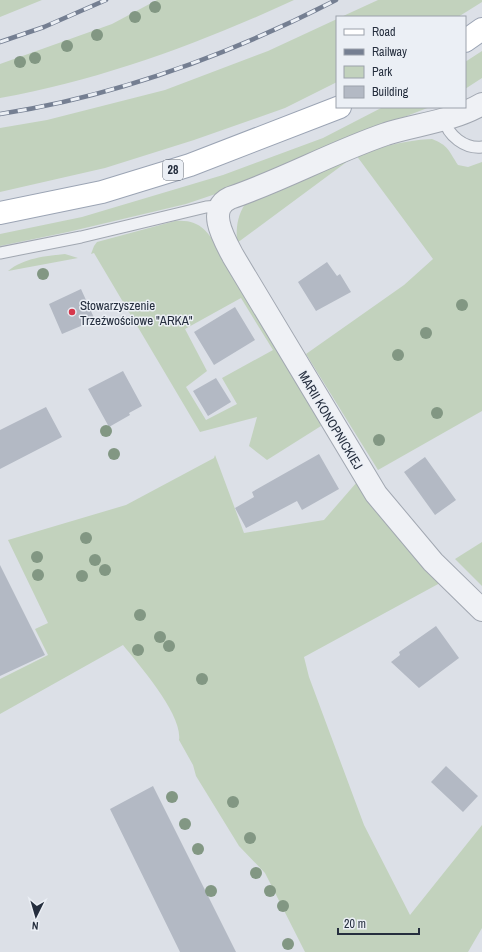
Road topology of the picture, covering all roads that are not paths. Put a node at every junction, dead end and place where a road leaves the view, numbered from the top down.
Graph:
1 (482, 29) edge
2 (466, 40) edge
3 (482, 104) edge
4 (337, 108) edge
5 (444, 119) junction
6 (482, 147) edge
7 (219, 206) junction
8 (0, 213) edge
9 (0, 253) edge
10 (482, 610) edge

1 - 2 main road
3 - 5 street
4 - 8 main road, 28
5 - 6 lane
5 - 7 street
7 - 9 lane
7 - 10 street, MARII KONOPNICKIEJ

